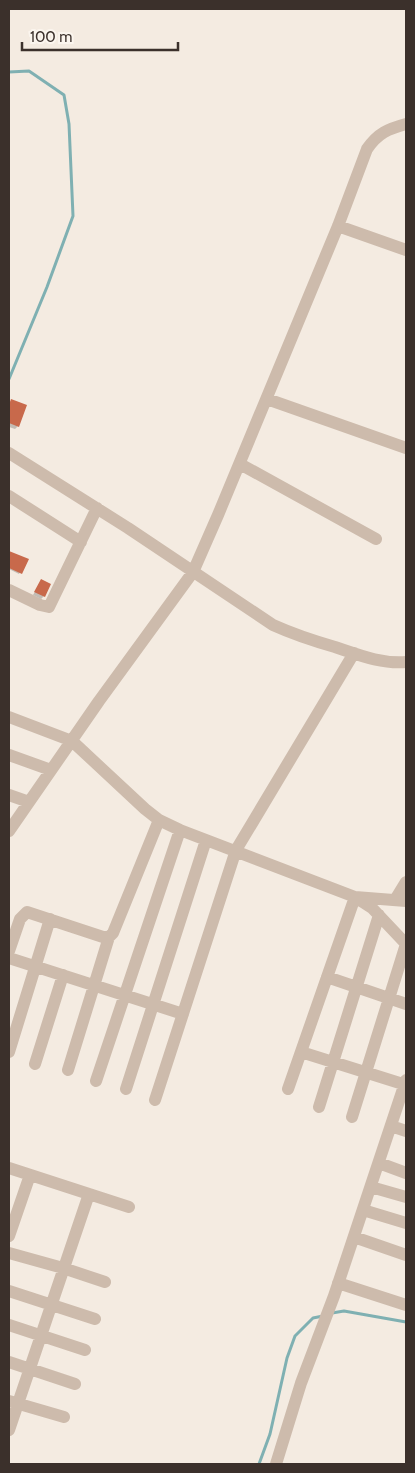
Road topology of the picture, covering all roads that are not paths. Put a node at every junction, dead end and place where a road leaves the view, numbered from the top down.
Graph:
1 (406, 124) edge
2 (338, 226) junction
3 (406, 250) edge
4 (266, 399) junction
5 (406, 448) edge
6 (9, 453) edge
7 (240, 464) junction
8 (9, 496) edge
9 (97, 508) junction
10 (376, 539) dead end
11 (81, 542) junction
12 (193, 572) junction
13 (9, 590) edge
14 (354, 653) junction
15 (406, 662) edge
16 (9, 717) edge
17 (72, 741) junction
18 (9, 755) edge
19 (51, 770) junction
20 (9, 795) edge
21 (29, 802) junction
22 (160, 820) junction
23 (180, 830) junction
24 (9, 831) edge
25 (206, 840) junction
26 (236, 850) junction
27 (406, 882) edge
28 (355, 897) junction
29 (401, 900) edge
30 (379, 915) junction
31 (50, 919) junction
32 (109, 937) junction
33 (406, 944) edge
34 (9, 952) edge
35 (9, 958) edge
36 (35, 966) junction
37 (63, 976) junction
38 (327, 977) junction
39 (94, 986) junction
40 (356, 987) junction
41 (126, 995) junction
42 (389, 998) junction
43 (154, 1004) junction
44 (406, 1004) edge
45 (183, 1014) junction
46 (9, 1052) edge
47 (301, 1052) junction
48 (332, 1062) junction
49 (35, 1064) dead end
50 (68, 1070) dead end
51 (366, 1072) junction
52 (96, 1081) dead end
53 (406, 1083) edge
54 (126, 1089) dead end
55 (288, 1089) dead end
56 (155, 1100) dead end
57 (319, 1107) dead end
58 (352, 1117) dead end
59 (391, 1126) junction
60 (406, 1131) edge
61 (378, 1163) junction
62 (9, 1168) edge
63 (406, 1173) edge
64 (30, 1176) junction
65 (371, 1186) junction
66 (89, 1194) junction
67 (406, 1198) edge
68 (129, 1207) dead end
69 (363, 1210) junction
70 (406, 1223) edge
71 (9, 1236) edge
72 (354, 1238) junction
73 (9, 1253) edge
74 (406, 1255) edge
75 (63, 1268) junction
76 (105, 1282) dead end
77 (338, 1283) junction
78 (9, 1291) edge
79 (50, 1305) junction
80 (406, 1305) edge
81 (95, 1319) dead end
82 (9, 1325) edge
83 (40, 1336) junction
84 (85, 1350) dead end
85 (9, 1362) edge
86 (29, 1368) junction
87 (75, 1384) dead end
88 (13, 1402) edge
89 (64, 1417) dead end
90 (9, 1430) edge
91 (276, 1464) edge

1 - 2 street
2 - 3 street
2 - 4 street
4 - 5 street
4 - 7 street
6 - 9 street
7 - 10 street
7 - 12 street
8 - 11 street
9 - 11 street
9 - 12 street
11 - 13 street
12 - 14 street
12 - 17 street
14 - 15 street
14 - 26 street
16 - 17 street
17 - 19 street
17 - 22 street
18 - 19 street
19 - 21 street
20 - 21 street
21 - 24 street
22 - 23 street
22 - 32 street
23 - 25 street
23 - 41 street
25 - 26 street
25 - 43 street
26 - 28 street
26 - 45 street
27 - 29 street
28 - 29 street
28 - 30 street
28 - 38 street
30 - 33 street
30 - 40 street
31 - 32 street
31 - 34 street
31 - 36 street
32 - 39 street
33 - 42 street
35 - 36 street
36 - 37 street
36 - 46 street
37 - 39 street
37 - 49 street
38 - 40 street
38 - 47 street
39 - 41 street
39 - 50 street
40 - 42 street
40 - 48 street
41 - 43 street
41 - 52 street
42 - 44 street
42 - 51 street
43 - 45 street
43 - 54 street
45 - 56 street
47 - 48 street
47 - 55 street
48 - 51 street
48 - 57 street
51 - 53 street
51 - 58 street
53 - 59 street
59 - 60 street
59 - 61 street
61 - 63 street
61 - 65 street
62 - 64 street
64 - 66 street
64 - 71 street
65 - 67 street
65 - 69 street
66 - 68 street
66 - 75 street
69 - 70 street
69 - 72 street
72 - 74 street
72 - 77 street
73 - 75 street
75 - 76 street
75 - 79 street
77 - 80 street
77 - 91 street
78 - 79 street
79 - 81 street
79 - 83 street
82 - 83 street
83 - 84 street
83 - 86 street
85 - 86 street
86 - 87 street
86 - 88 street
88 - 89 street
88 - 90 street

